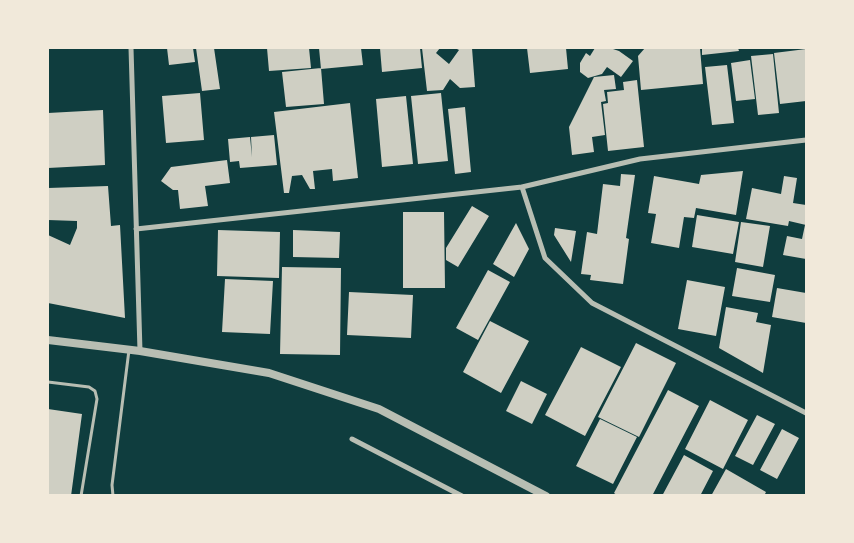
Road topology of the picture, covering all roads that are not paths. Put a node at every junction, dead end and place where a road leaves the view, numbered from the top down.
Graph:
1 (131, 48) edge
2 (806, 140) edge
3 (522, 187) junction
4 (136, 228) junction
5 (48, 340) edge
6 (129, 350) junction
7 (140, 351) junction
8 (48, 382) edge
9 (806, 413) edge
10 (352, 438) dead end
11 (543, 495) edge
12 (81, 496) edge
13 (113, 496) edge
14 (462, 496) edge

1 - 4 street
2 - 3 street
3 - 4 street
3 - 9 street
4 - 7 street
5 - 6 street
6 - 7 street
6 - 13 lane
7 - 11 street
8 - 12 lane
10 - 14 street

